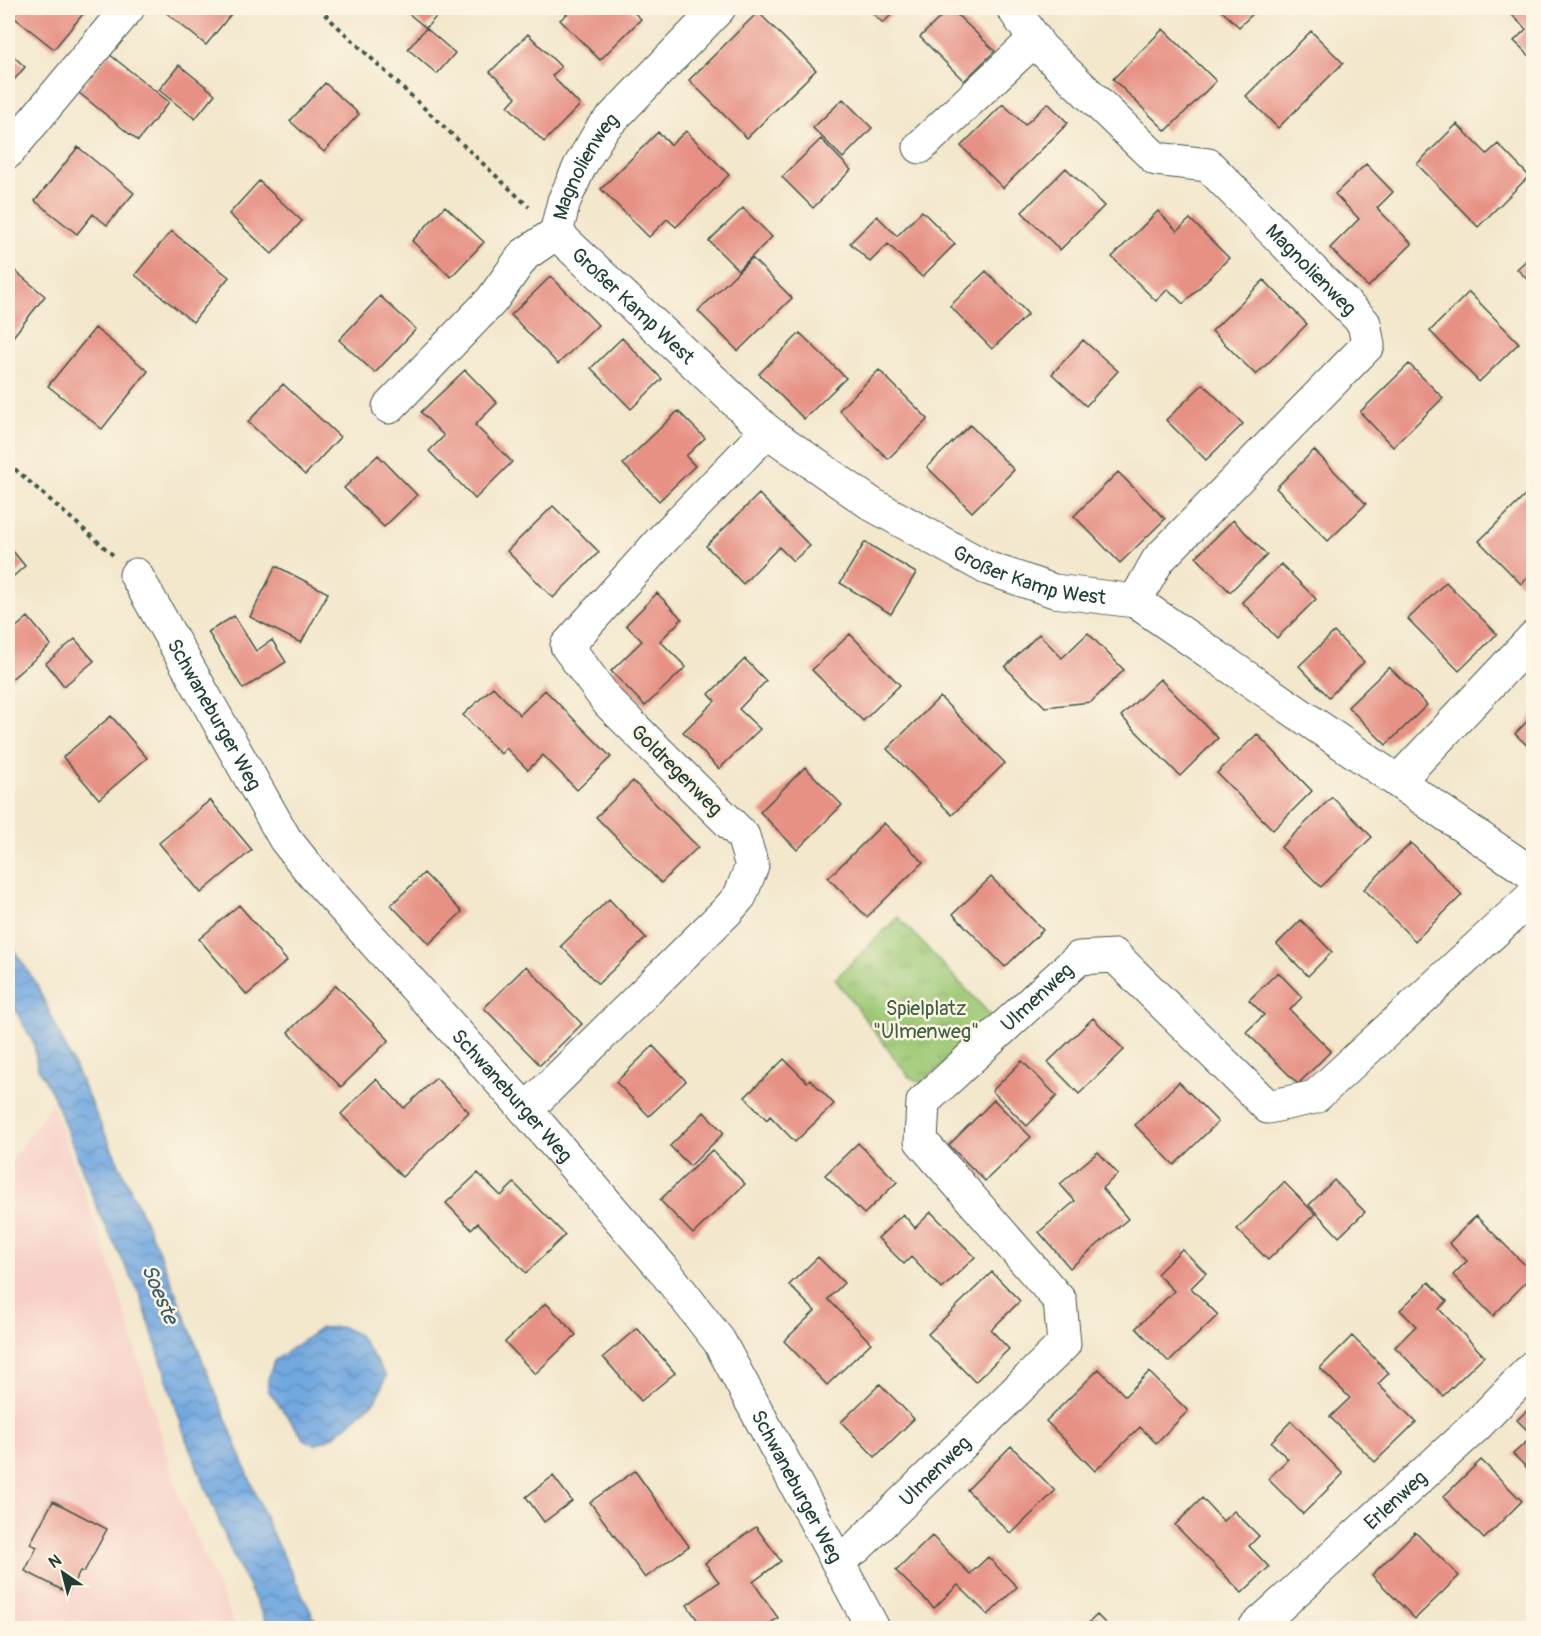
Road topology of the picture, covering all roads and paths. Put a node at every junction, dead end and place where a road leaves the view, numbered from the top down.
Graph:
1 (128, 8) edge
2 (318, 8) edge
3 (719, 8) edge
4 (1013, 8) edge
5 (1035, 39) junction
6 (920, 147) dead end
7 (8, 152) edge
8 (556, 233) junction
9 (389, 407) dead end
10 (767, 431) junction
11 (8, 463) edge
12 (136, 575) joint
13 (1135, 601) junction
14 (1533, 637) edge
15 (1398, 781) junction
16 (1533, 875) edge
17 (1533, 894) edge
18 (526, 1110) junction
19 (1533, 1366) edge
20 (838, 1560) junction
21 (873, 1629) edge
22 (1255, 1629) edge

1 - 7 street
2 - 8 path
3 - 8 street, Magnolienweg
4 - 5 street, Magnolienweg
5 - 6 street
5 - 13 street, Magnolienweg
8 - 9 street, Magnolienweg
8 - 10 street, Großer Kamp West
10 - 13 street, Großer Kamp West
10 - 18 street, Goldregenweg
11 - 12 path
12 - 18 street, Schwaneburger Weg
13 - 15 street, Großer Kamp West
14 - 15 street
15 - 16 street, Großer Kamp West
17 - 20 street, Ulmenweg
18 - 20 street, Schwaneburger Weg
19 - 22 street, Erlenweg
20 - 21 street, Schwaneburger Weg

